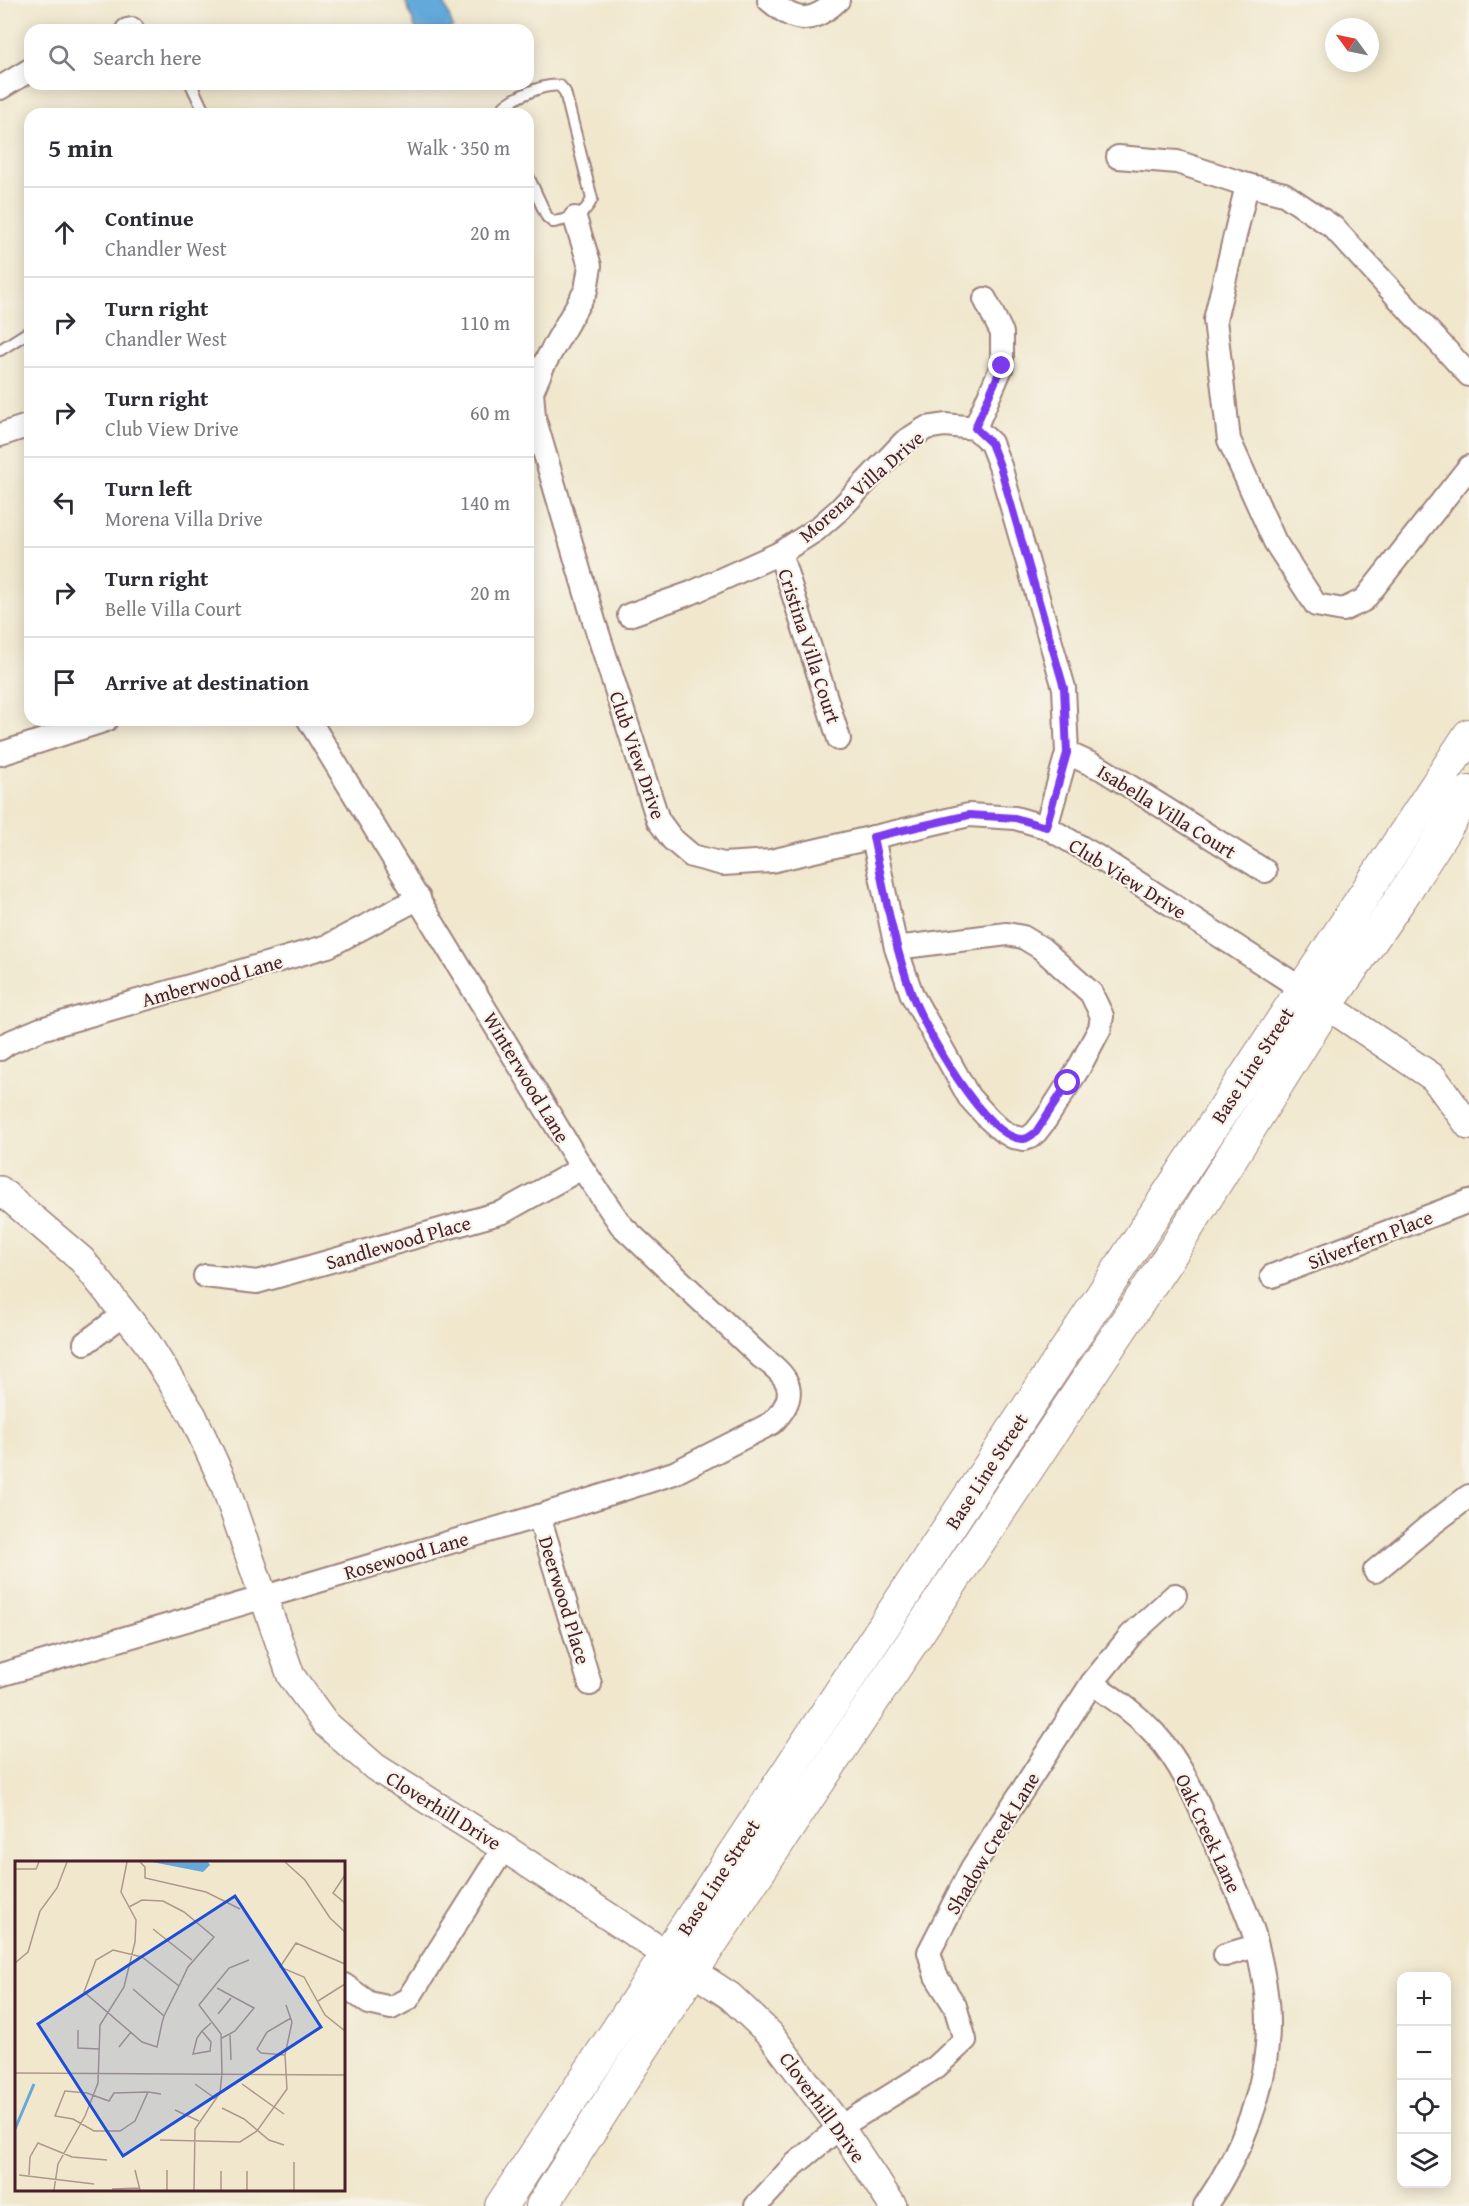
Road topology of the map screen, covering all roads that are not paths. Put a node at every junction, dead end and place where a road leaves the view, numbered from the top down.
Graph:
1 (769, 0) edge
2 (838, 0) edge
3 (24, 74) edge
4 (0, 88) edge
5 (194, 90) edge
6 (202, 108) edge
7 (503, 108) edge
8 (1118, 157) dead end
9 (1247, 185) junction
10 (534, 189) edge
11 (575, 218) junction
12 (985, 299) dead end
13 (24, 336) edge
14 (0, 350) edge
15 (1469, 375) edge
16 (534, 387) edge
17 (24, 427) edge
18 (975, 428) junction
19 (534, 430) edge
20 (0, 435) edge
21 (1469, 467) edge
22 (780, 553) junction
23 (629, 615) dead end
24 (87, 726) edge
25 (313, 726) edge
26 (1469, 735) edge
27 (839, 739) dead end
28 (1067, 753) junction
29 (0, 754) edge
30 (1469, 792) edge
31 (1046, 827) junction
32 (873, 837) junction
33 (1265, 872) dead end
34 (419, 898) junction
35 (896, 948) junction
36 (1314, 997) junction
37 (0, 1049) edge
38 (1469, 1126) edge
39 (582, 1168) junction
40 (0, 1190) edge
41 (1469, 1201) edge
42 (205, 1276) dead end
43 (1272, 1276) dead end
44 (124, 1314) junction
45 (85, 1343) dead end
46 (789, 1396) joint
47 (1469, 1496) edge
48 (539, 1516) junction
49 (1376, 1571) dead end
50 (1175, 1595) dead end
51 (263, 1597) junction
52 (0, 1675) edge
53 (1092, 1683) junction
54 (590, 1684) dead end
55 (504, 1848) junction
56 (1256, 1946) junction
57 (1225, 1955) dead end
58 (679, 1964) junction
59 (345, 1986) edge
60 (840, 2127) junction
61 (501, 2206) edge
62 (542, 2206) edge
63 (756, 2206) edge
64 (893, 2206) edge
65 (1205, 2206) edge

1 - 2 street
3 - 4 street
5 - 6 lane
7 - 11 lane
8 - 9 street
9 - 15 street
9 - 21 street
10 - 11 lane
11 - 16 street, Club View Drive
12 - 18 street
13 - 14 lane
17 - 20 street
18 - 22 street, Morena Villa Drive
18 - 28 street
19 - 32 street, Club View Drive
22 - 23 street, Morena Villa Drive
22 - 27 street, Cristina Villa Court
24 - 29 street
25 - 34 street, Winterwood Lane
26 - 36 main road, Base Line Street
28 - 31 street
28 - 33 street, Isabella Villa Court
30 - 36 main road, Base Line Street
31 - 32 street, Club View Drive
31 - 36 street, Club View Drive
32 - 35 street
34 - 37 street, Amberwood Lane
34 - 39 street, Winterwood Lane
35 - 35 street
36 - 38 street, Club View Drive
36 - 58 main road, Base Line Street
39 - 42 street, Sandlewood Place
39 - 46 street, Winterwood Lane
40 - 44 street, Cloverhill Drive
41 - 43 street, Silverfern Place
44 - 45 street
44 - 51 street, Cloverhill Drive
46 - 48 street, Rosewood Lane
47 - 49 street
48 - 51 street, Rosewood Lane
48 - 54 street, Deerwood Place
50 - 53 street, Shadow Creek Lane
51 - 52 street, Rosewood Lane
51 - 55 street, Cloverhill Drive
53 - 56 street, Oak Creek Lane
53 - 60 street, Shadow Creek Lane
55 - 58 street, Cloverhill Drive
55 - 59 street
56 - 57 street
56 - 65 street, Oak Creek Lane
58 - 60 street, Cloverhill Drive
58 - 61 main road, Base Line Street
58 - 62 main road, Base Line Street
60 - 63 street, Shadow Creek Lane
60 - 64 street, Cloverhill Drive

